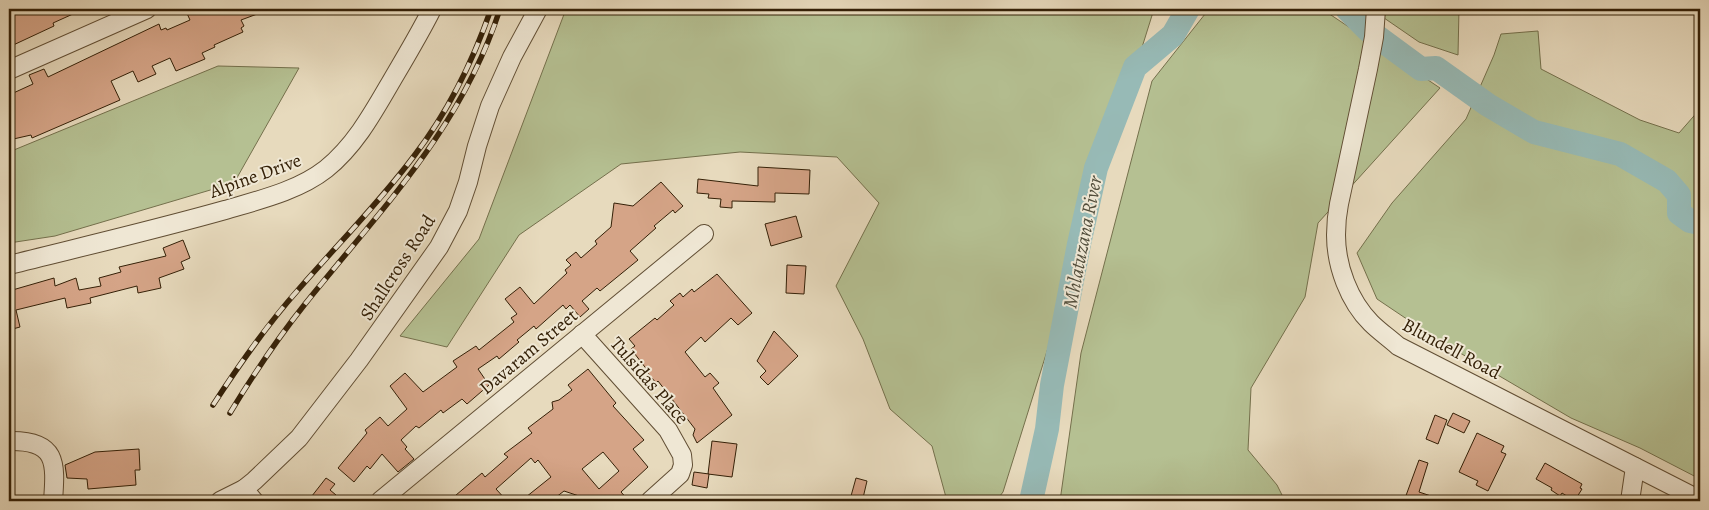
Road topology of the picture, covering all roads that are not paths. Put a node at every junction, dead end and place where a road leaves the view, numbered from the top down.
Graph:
1 (147, 9) edge
2 (432, 9) edge
3 (538, 9) edge
4 (1376, 9) edge
5 (9, 70) edge
6 (704, 234) dead end
7 (9, 265) edge
8 (582, 334) junction
9 (9, 442) edge
10 (1635, 467) junction
11 (249, 495) edge
12 (1700, 500) edge
13 (53, 501) edge
14 (220, 501) edge
15 (380, 501) edge
16 (650, 501) edge
17 (1630, 501) edge

1 - 5 street
2 - 7 street, Alpine Drive
3 - 11 street, Shallcross Road
4 - 10 street, Blundell Road
6 - 8 street, Davaram Street
8 - 15 street, Davaram Street
8 - 16 street, Tulsidas Place
9 - 13 street
10 - 12 street, Blundell Road
10 - 17 street
11 - 14 street, Shallcross Road

